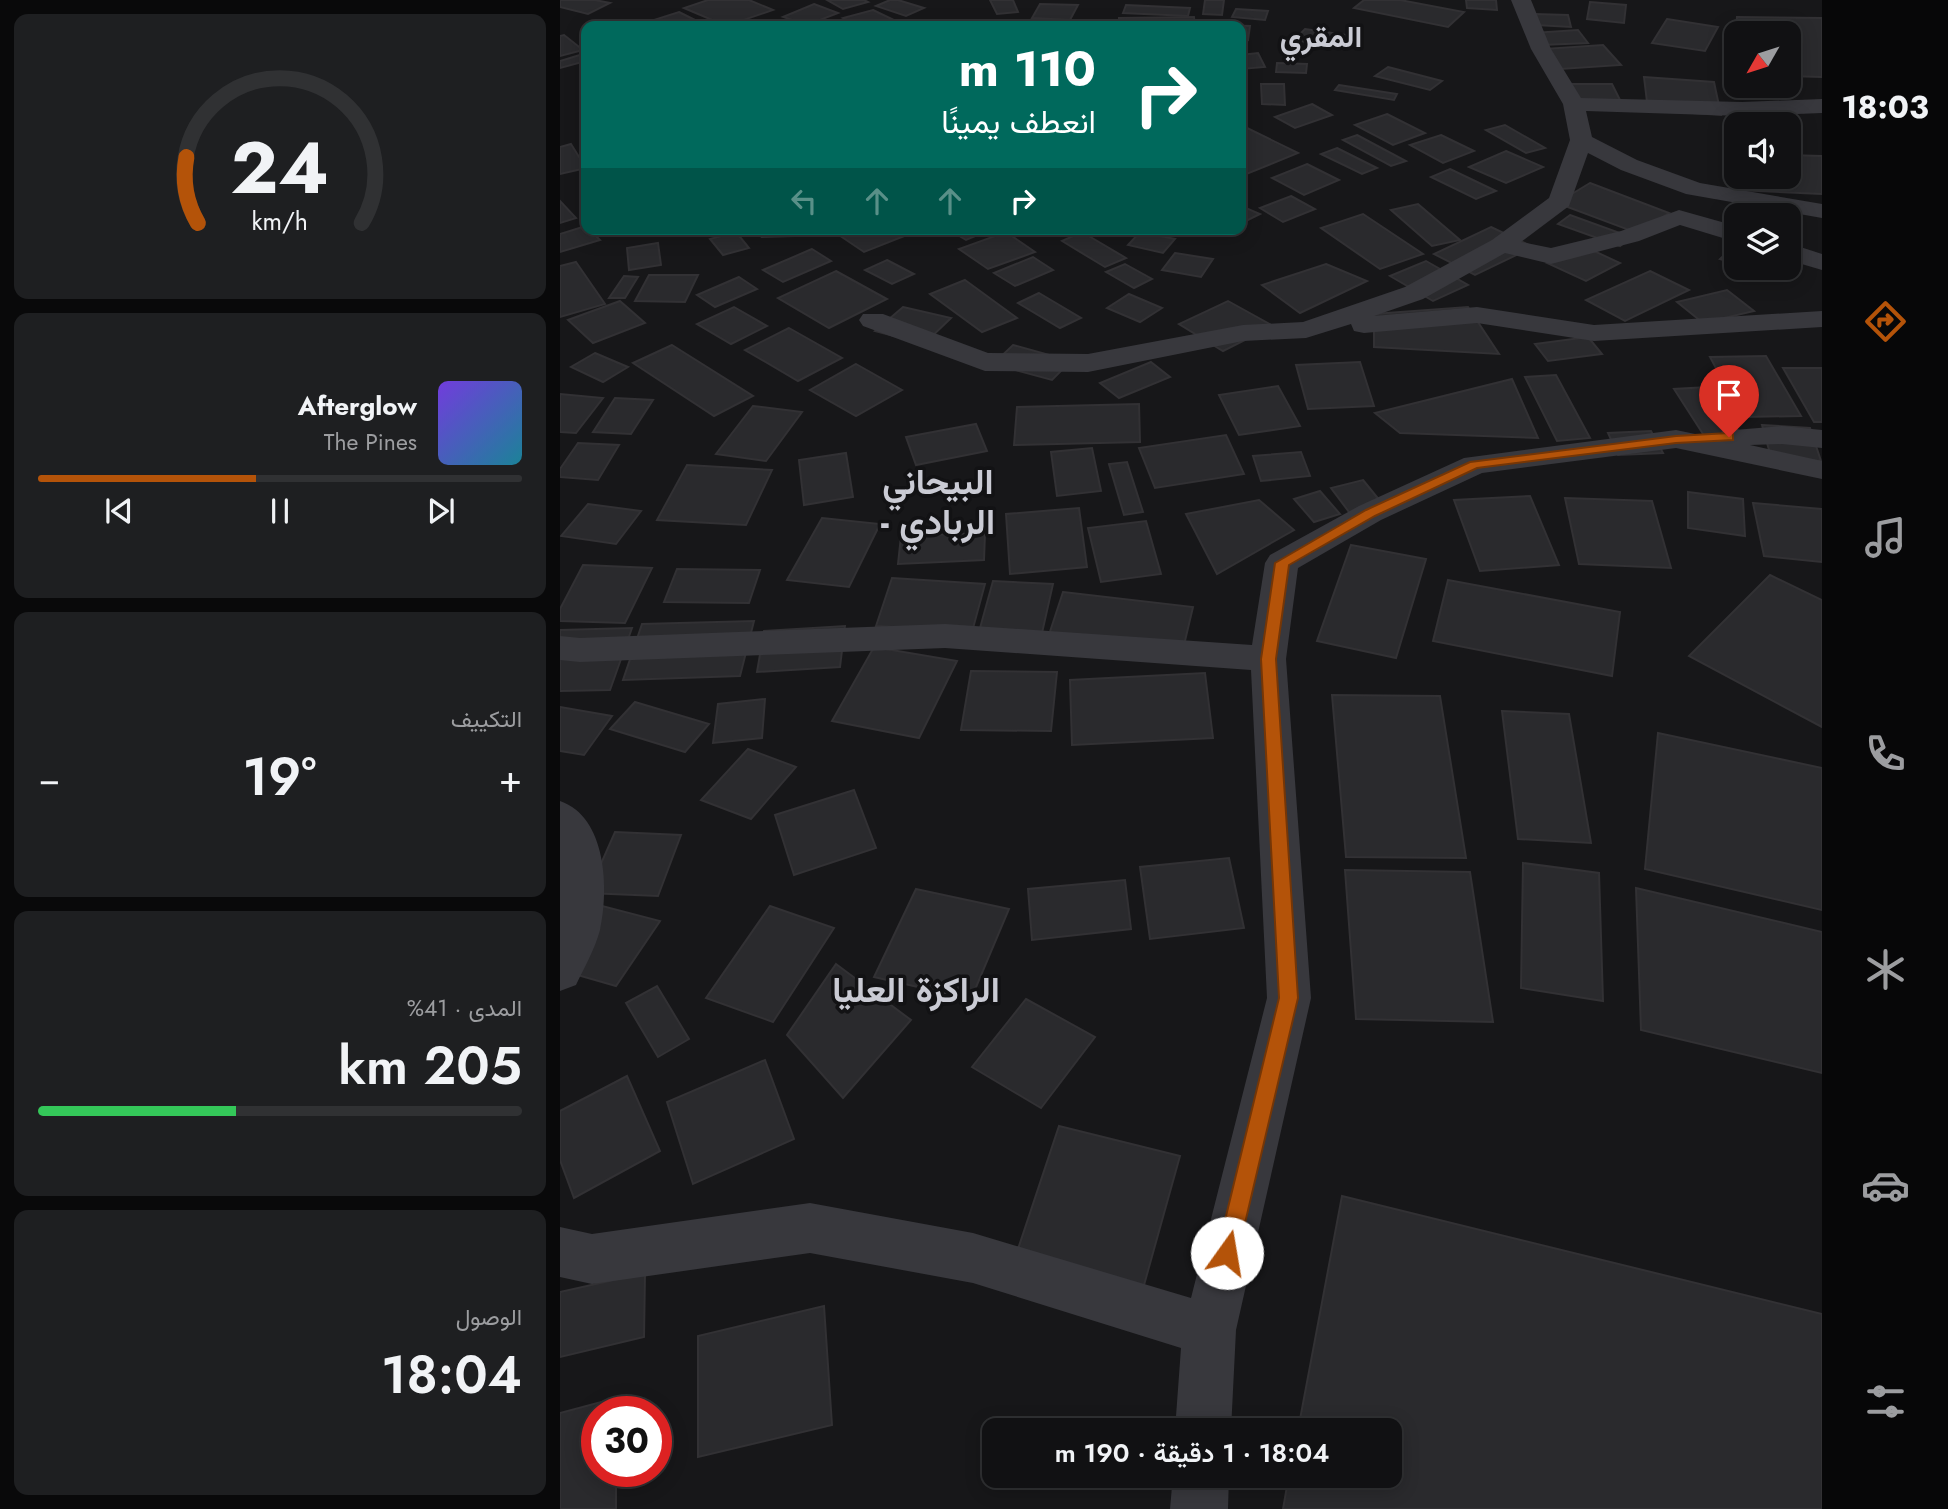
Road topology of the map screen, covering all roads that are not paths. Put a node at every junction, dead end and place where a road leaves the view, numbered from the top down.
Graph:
1 (1521, 0) edge
2 (1574, 104) junction
3 (1822, 106) edge
4 (1581, 140) junction
5 (1822, 211) edge
6 (1724, 230) edge
7 (1501, 245) junction
8 (1801, 255) edge
9 (1822, 262) edge
10 (1822, 319) edge
11 (873, 320) dead end
12 (1306, 330) junction
13 (1676, 439) junction
14 (1822, 439) edge
15 (1822, 470) edge
16 (560, 648) edge
17 (1268, 659) junction
18 (560, 817) edge
19 (560, 972) edge
20 (560, 1252) edge
21 (1209, 1330) junction
22 (1204, 1418) edge
23 (1200, 1488) edge
24 (1199, 1509) edge

1 - 2 street
2 - 3 street
2 - 4 street
4 - 5 street
4 - 7 street
6 - 7 street
7 - 12 street
8 - 9 street
10 - 12 street
11 - 12 street
13 - 14 street
13 - 15 street
13 - 17 street
16 - 17 street
17 - 21 street
18 - 19 street
20 - 21 street
21 - 22 street
23 - 24 street

